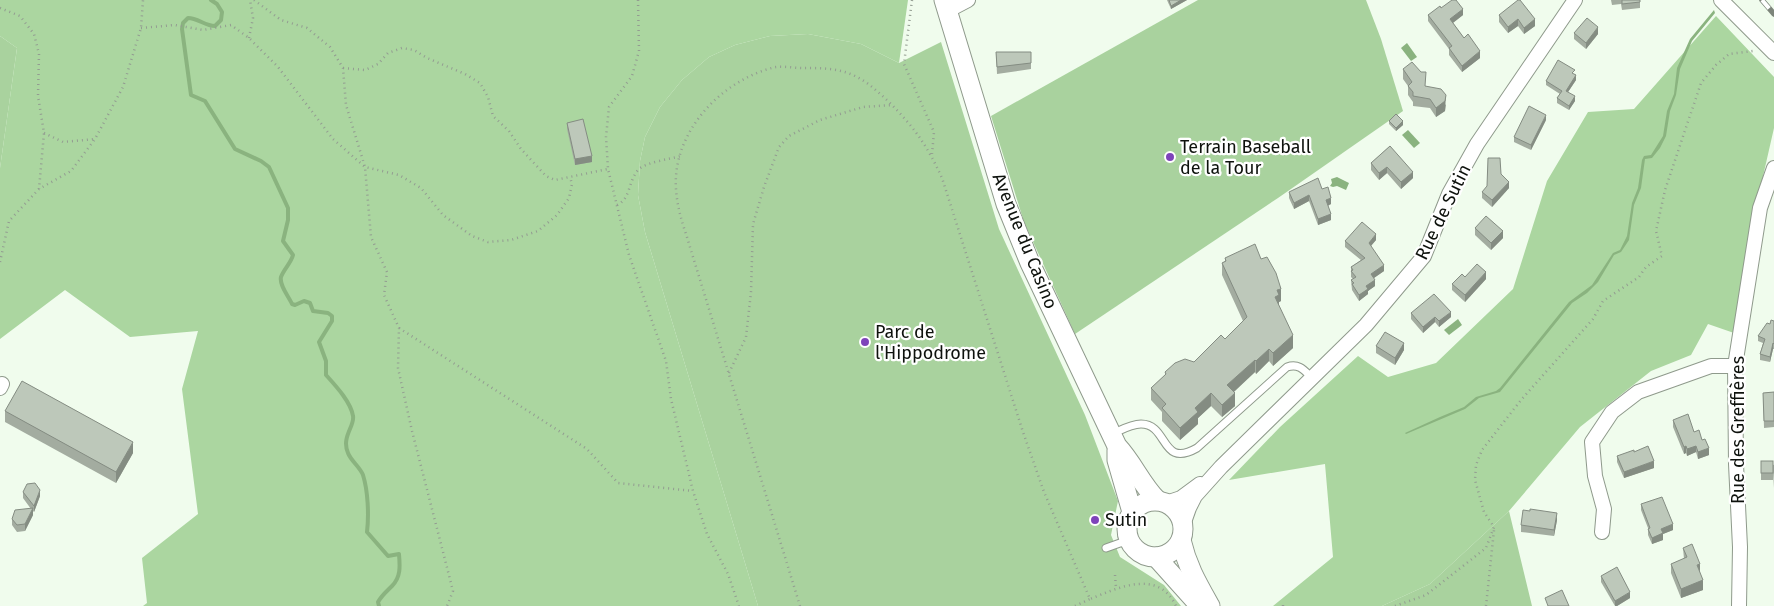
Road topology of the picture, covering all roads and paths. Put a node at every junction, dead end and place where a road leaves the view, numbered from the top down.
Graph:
1 (143, 0) edge
2 (250, 0) edge
3 (254, 0) edge
4 (638, 0) edge
5 (912, 0) edge
6 (968, 0) edge
7 (1575, 0) edge
8 (1721, 0) edge
9 (946, 6) edge
10 (0, 8) edge
11 (141, 28) junction
12 (249, 38) junction
13 (1767, 53) edge
14 (343, 68) junction
15 (892, 105) junction
16 (44, 133) junction
17 (95, 139) junction
18 (932, 155) junction
19 (680, 156) junction
20 (364, 167) junction
21 (608, 168) junction
22 (1774, 168) edge
23 (570, 177) junction
24 (39, 189) junction
25 (617, 205) junction
26 (0, 262) edge
27 (399, 328) junction
28 (1735, 366) junction
29 (728, 375) junction
30 (1312, 378) junction
31 (1115, 440) junction
32 (1221, 466) junction
33 (693, 491) junction
34 (1162, 502) junction
35 (1132, 512) junction
36 (1494, 527) junction
37 (1182, 532) junction
38 (1602, 532) dead end
39 (1130, 541) junction
40 (1106, 548) dead end
41 (1156, 557) junction
42 (1115, 575) dead end
43 (1116, 588) junction
44 (1090, 599) junction
45 (1283, 601) dead end
46 (447, 606) edge
47 (739, 606) edge
48 (800, 606) edge
49 (1076, 606) edge
50 (1176, 606) edge
51 (1200, 606) edge
52 (1210, 606) edge
53 (1283, 606) edge
54 (1395, 606) edge
55 (1486, 606) edge
56 (1739, 606) edge

1 - 11 path
2 - 12 path
3 - 14 path
4 - 21 path
5 - 18 path
6 - 9 street
7 - 30 street, Rue de Sutin
8 - 13 street
9 - 31 street, Avenue du Casino
10 - 16 path
11 - 12 path
11 - 17 path
12 - 20 path
13 - 36 path
14 - 20 path
14 - 23 path
15 - 18 path
15 - 19 path
15 - 29 path
16 - 17 path
16 - 24 path
17 - 24 path
18 - 44 path
19 - 25 path
19 - 29 path
20 - 23 path
20 - 27 path
21 - 23 path
21 - 25 path
22 - 28 street, Rue des Greffières
24 - 26 path
25 - 33 path
27 - 33 path
27 - 46 path
28 - 38 street
28 - 56 street, Rue des Greffières
29 - 48 path
30 - 31 lane
30 - 32 street, Rue de Sutin
31 - 34 street
31 - 35 street
32 - 34 street, Rue de Sutin
32 - 37 street, Rue de Sutin
33 - 47 path
34 - 35 street
34 - 37 street
35 - 39 street
36 - 54 path
36 - 55 path
37 - 41 street
37 - 52 street
39 - 40 lane
39 - 41 street
41 - 51 street
42 - 43 path
43 - 44 path
43 - 50 path
44 - 49 path
45 - 53 path

